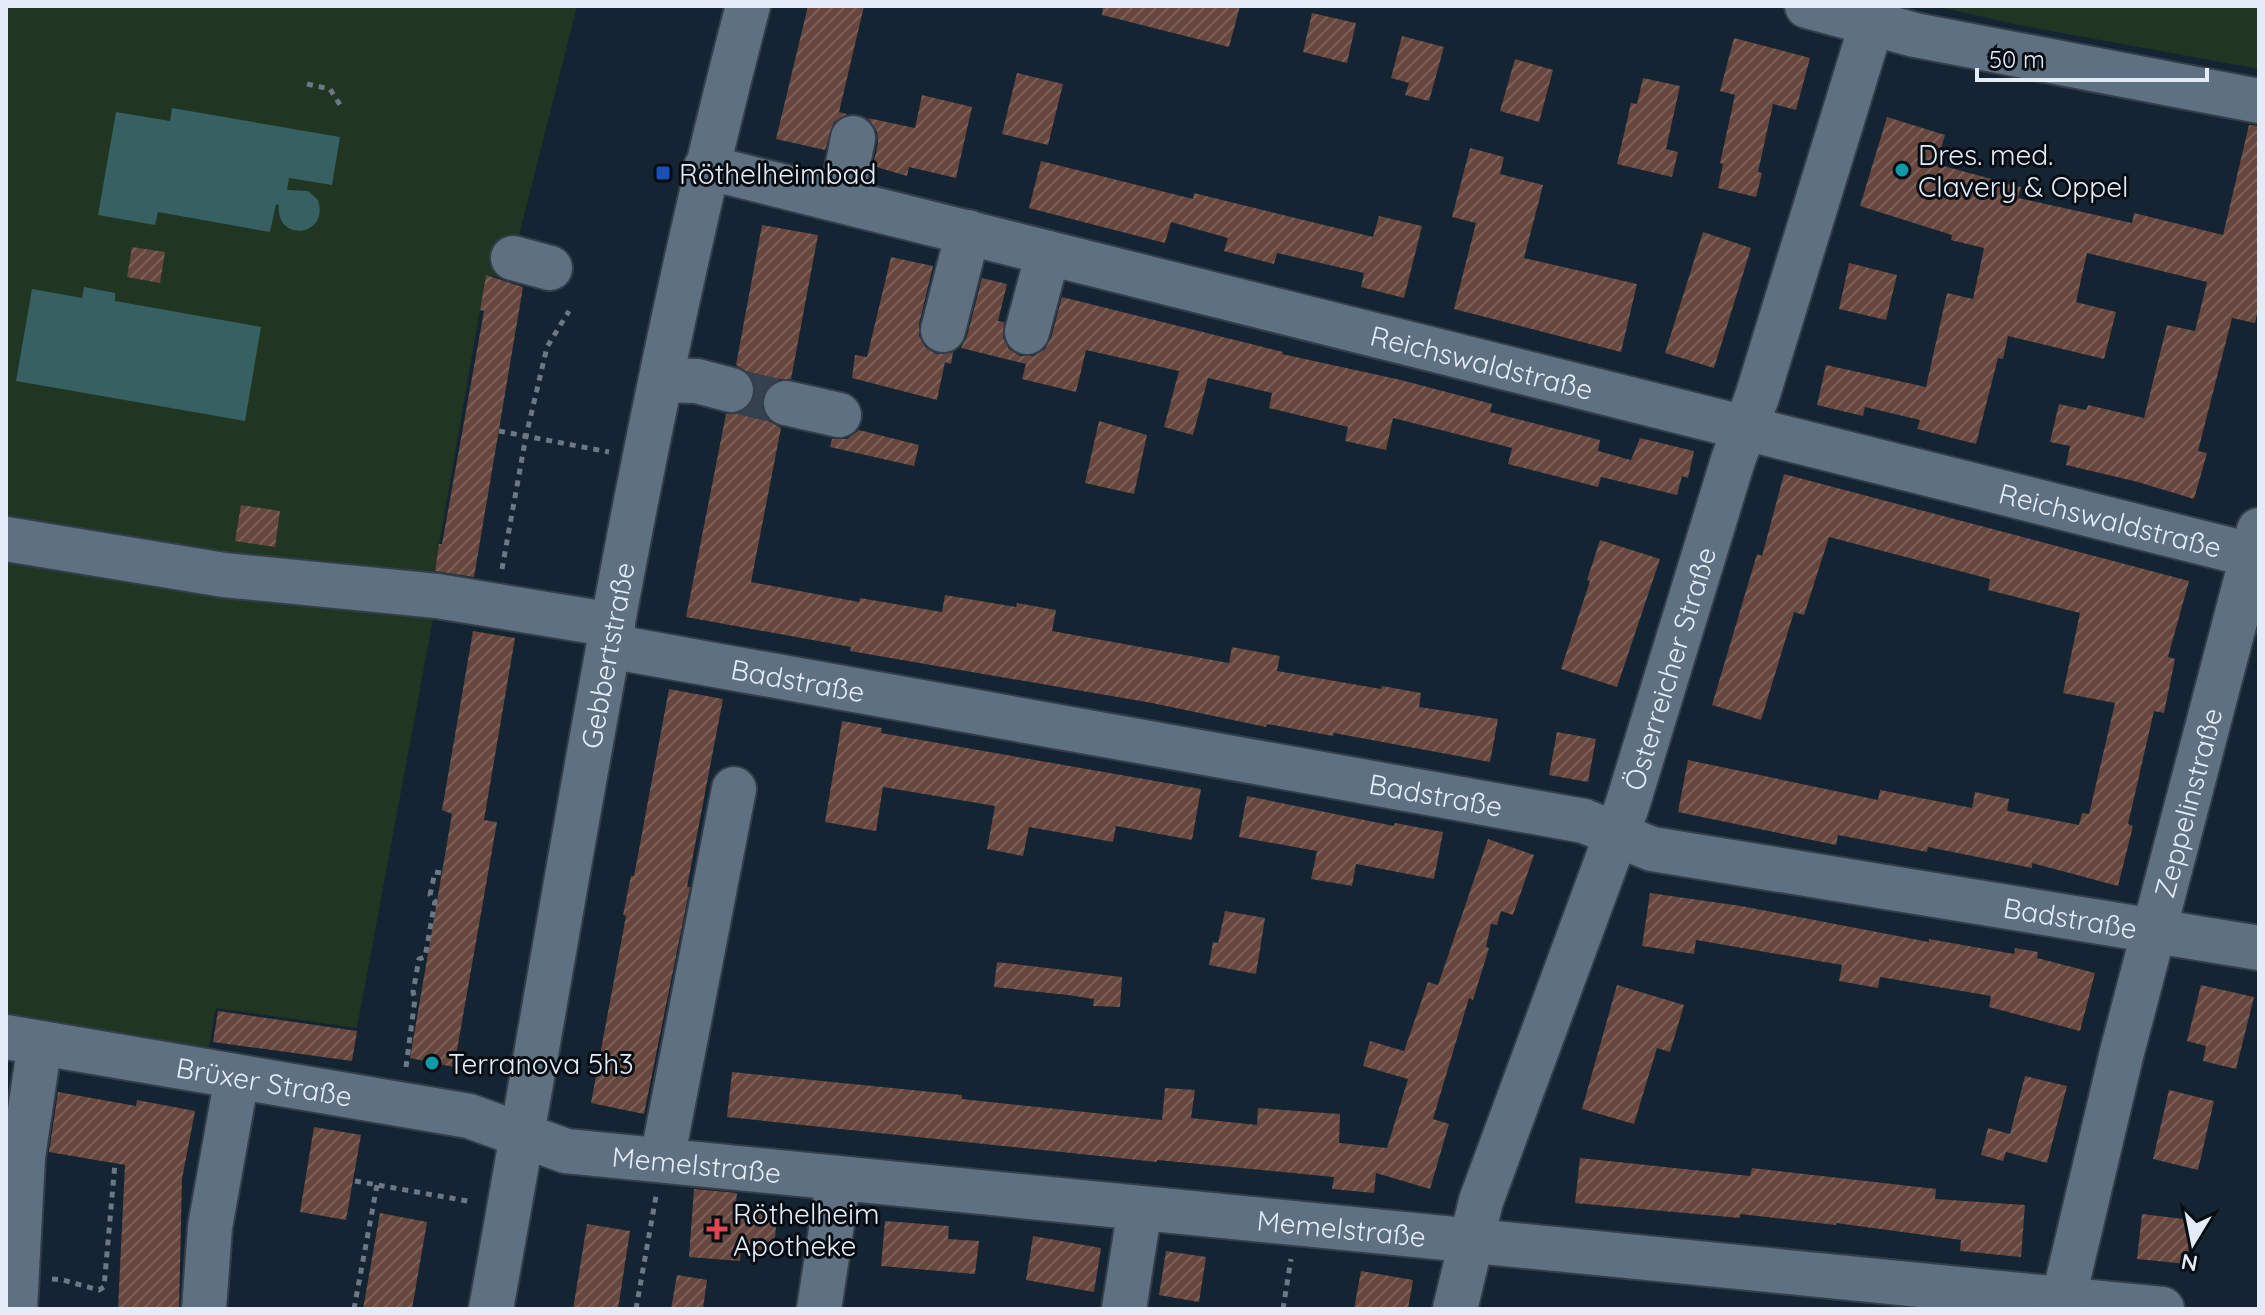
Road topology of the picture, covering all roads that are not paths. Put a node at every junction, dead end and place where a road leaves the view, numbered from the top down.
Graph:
1 (748, 6) edge
2 (1807, 6) edge
3 (1872, 23) junction
4 (2259, 101) edge
5 (706, 167) junction
6 (968, 232) junction
7 (1048, 253) junction
8 (943, 330) dead end
9 (1033, 330) dead end
10 (661, 380) junction
11 (731, 390) tunnel mouth
12 (786, 403) tunnel mouth
13 (839, 415) dead end
14 (1745, 428) junction
15 (6, 539) edge
16 (2257, 547) edge
17 (611, 635) junction
18 (734, 789) dead end
19 (1617, 835) junction
20 (2155, 932) junction
21 (2259, 948) edge
22 (23, 1040) edge
23 (237, 1077) junction
24 (522, 1135) junction
25 (662, 1160) junction
26 (839, 1178) junction
27 (1140, 1208) junction
28 (1470, 1240) junction
29 (2062, 1304) edge
30 (15, 1308) edge
31 (204, 1309) edge
32 (491, 1309) edge
33 (819, 1309) edge
34 (1124, 1309) edge
35 (1455, 1309) edge
36 (2162, 1309) edge

1 - 5 street, Gebbertstraße
2 - 3 street
3 - 4 street
3 - 14 street, Österreicher Straße
5 - 6 street, Reichswaldstraße
5 - 10 street, Gebbertstraße
6 - 7 street, Reichswaldstraße
6 - 8 street
7 - 9 street
7 - 14 street, Reichswaldstraße
10 - 11 street
10 - 17 street, Gebbertstraße
12 - 13 street
14 - 16 street, Reichswaldstraße
14 - 19 street, Österreicher Straße
15 - 17 street, Badstraße
16 - 20 street, Zeppelinstraße
17 - 19 street, Badstraße
17 - 24 street, Gebbertstraße
18 - 25 street
19 - 20 street, Badstraße
19 - 28 street, Österreicher Straße
20 - 21 street, Badstraße
20 - 29 street, Zeppelinstraße
22 - 23 street, Brüxer Straße
22 - 30 street
23 - 24 street, Brüxer Straße
23 - 31 street
24 - 25 street, Memelstraße
24 - 32 street, Gebbertstraße
25 - 26 street, Memelstraße
26 - 27 street, Memelstraße
26 - 33 street
27 - 28 street, Memelstraße
27 - 34 street
28 - 29 street, Memelstraße
28 - 35 street, Österreicher Straße
29 - 36 street, Memelstraße

